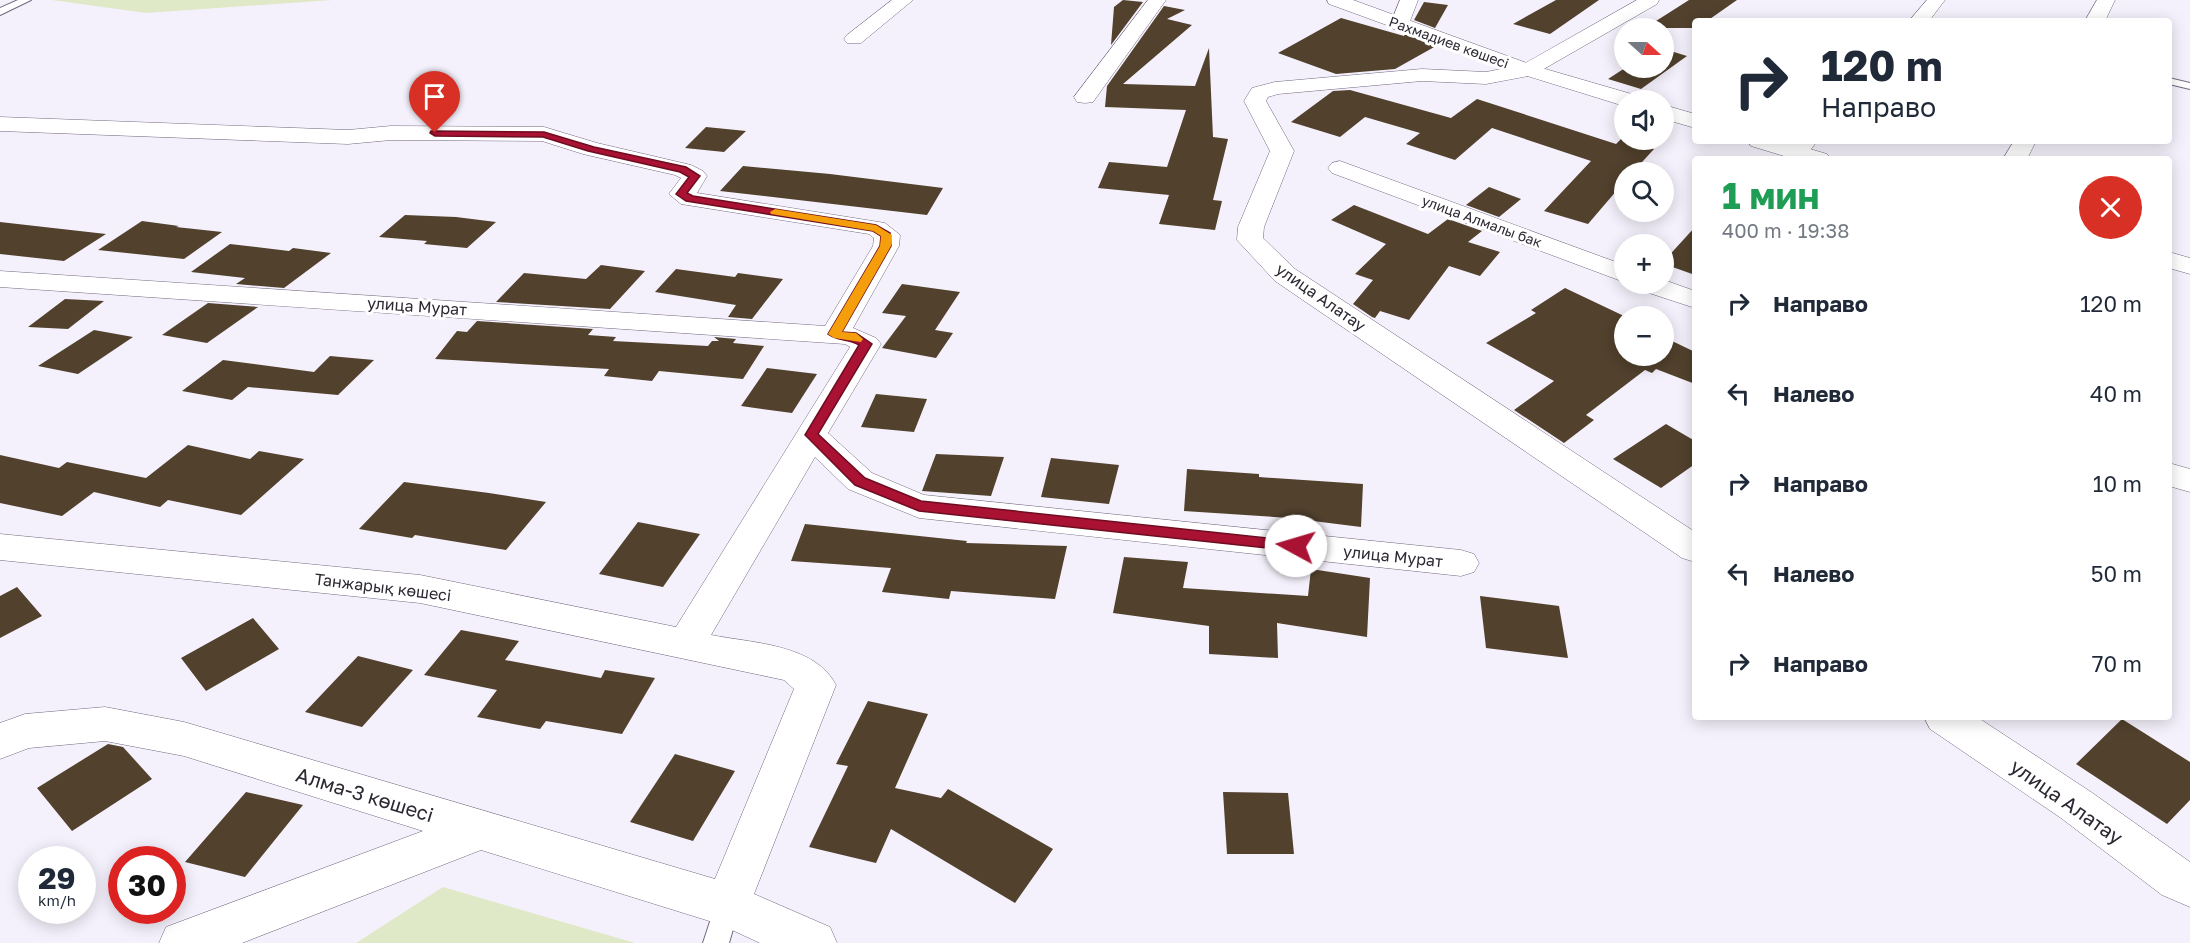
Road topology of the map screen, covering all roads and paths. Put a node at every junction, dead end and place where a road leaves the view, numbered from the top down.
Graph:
1 (26, 0) edge
2 (904, 0) edge
3 (1157, 0) edge
4 (1336, 0) edge
5 (1409, 0) edge
6 (1650, 0) edge
7 (1936, 0) edge
8 (2106, 0) edge
9 (0, 12) edge
10 (1922, 18) edge
11 (2097, 18) edge
12 (1400, 25) junction
13 (854, 39) dead end
14 (1528, 70) junction
15 (2172, 82) edge
16 (2190, 86) edge
17 (1614, 96) edge
18 (1085, 97) dead end
19 (1674, 115) edge
20 (1692, 120) edge
21 (0, 124) edge
22 (1780, 144) edge
23 (1800, 147) edge
24 (1814, 156) edge
25 (1340, 168) dead end
26 (2172, 261) edge
27 (2190, 266) edge
28 (1614, 270) edge
29 (0, 279) edge
30 (1674, 293) edge
31 (1692, 299) edge
32 (834, 334) junction
33 (811, 435) junction
34 (2172, 475) edge
35 (2190, 481) edge
36 (0, 547) edge
37 (1692, 547) edge
38 (1461, 563) dead end
39 (686, 644) junction
40 (1948, 720) edge
41 (0, 742) edge
42 (480, 830) junction
43 (2190, 886) edge
44 (722, 924) edge
45 (183, 943) edge
46 (813, 943) edge

1 - 9 lane
2 - 13 street
3 - 18 street
4 - 12 street, Рахмадиев көшесі
5 - 12 street
6 - 14 street
7 - 10 street
8 - 11 street
12 - 14 street, Рахмадиев көшесі
14 - 17 street, Рахмадиев көшесі
14 - 37 street, улица Алатау
15 - 16 lane
19 - 20 street
21 - 32 street
22 - 23 street
23 - 24 street
25 - 28 street, улица Алмалы бак
26 - 27 street
29 - 32 street, улица Мурат
30 - 31 street
32 - 33 street, улица Мурат
33 - 38 street, улица Мурат
33 - 39 street
34 - 35 street
36 - 39 street, Танжарық көшесі
39 - 44 street, Танжарық көшесі
40 - 43 street, улица Алатау
41 - 42 street, Алма-3 көшесі
42 - 44 street, Алма-3 көшесі
42 - 45 street
44 - 46 street, Алма-3 көшесі

